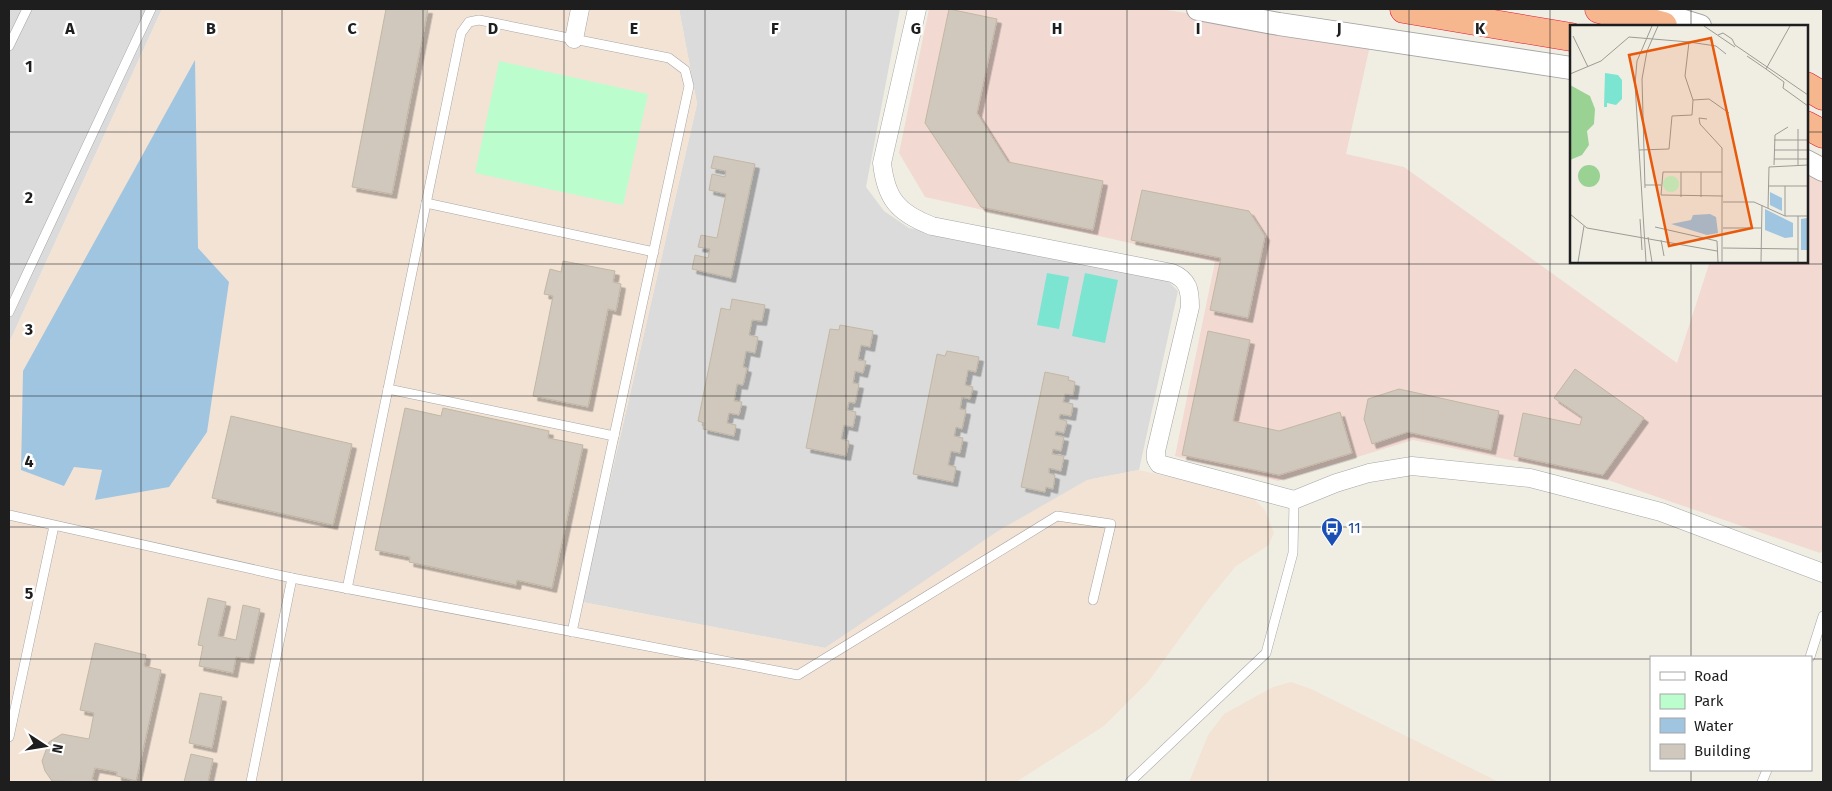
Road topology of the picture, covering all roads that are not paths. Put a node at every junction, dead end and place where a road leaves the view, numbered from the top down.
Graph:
1 (27, 9) edge
2 (150, 9) edge
3 (580, 9) edge
4 (916, 9) edge
5 (1198, 9) edge
6 (1404, 9) edge
7 (1599, 9) edge
8 (1645, 9) edge
9 (1659, 25) edge
10 (1697, 25) edge
11 (1570, 37) edge
12 (574, 39) junction
13 (9, 46) edge
14 (1570, 68) edge
15 (1807, 73) edge
16 (1823, 81) edge
17 (1807, 87) edge
18 (1823, 96) edge
19 (1807, 126) edge
20 (1823, 134) edge
21 (1807, 162) edge
22 (1823, 170) edge
23 (426, 204) junction
24 (654, 252) junction
25 (9, 312) edge
26 (388, 389) junction
27 (614, 436) junction
28 (1294, 500) junction
29 (9, 516) edge
30 (54, 526) junction
31 (1823, 573) edge
32 (292, 578) junction
33 (347, 589) junction
34 (1094, 600) dead end
35 (1823, 616) edge
36 (572, 632) junction
37 (1810, 656) edge
38 (9, 738) edge
39 (251, 782) edge
40 (1130, 782) edge

1 - 13 lane
2 - 25 lane
3 - 12 street
4 - 28 street
5 - 14 street
6 - 11 highway
7 - 9 highway
8 - 10 street
12 - 23 lane
12 - 24 lane
15 - 16 street
17 - 18 highway
19 - 20 highway
21 - 22 street
23 - 24 lane
23 - 26 lane
24 - 27 lane
26 - 27 lane
26 - 33 lane
27 - 36 lane
28 - 31 street
28 - 40 lane
29 - 30 lane
30 - 32 lane
30 - 38 lane
32 - 33 lane
32 - 39 lane
33 - 36 lane
34 - 36 lane
35 - 37 lane

